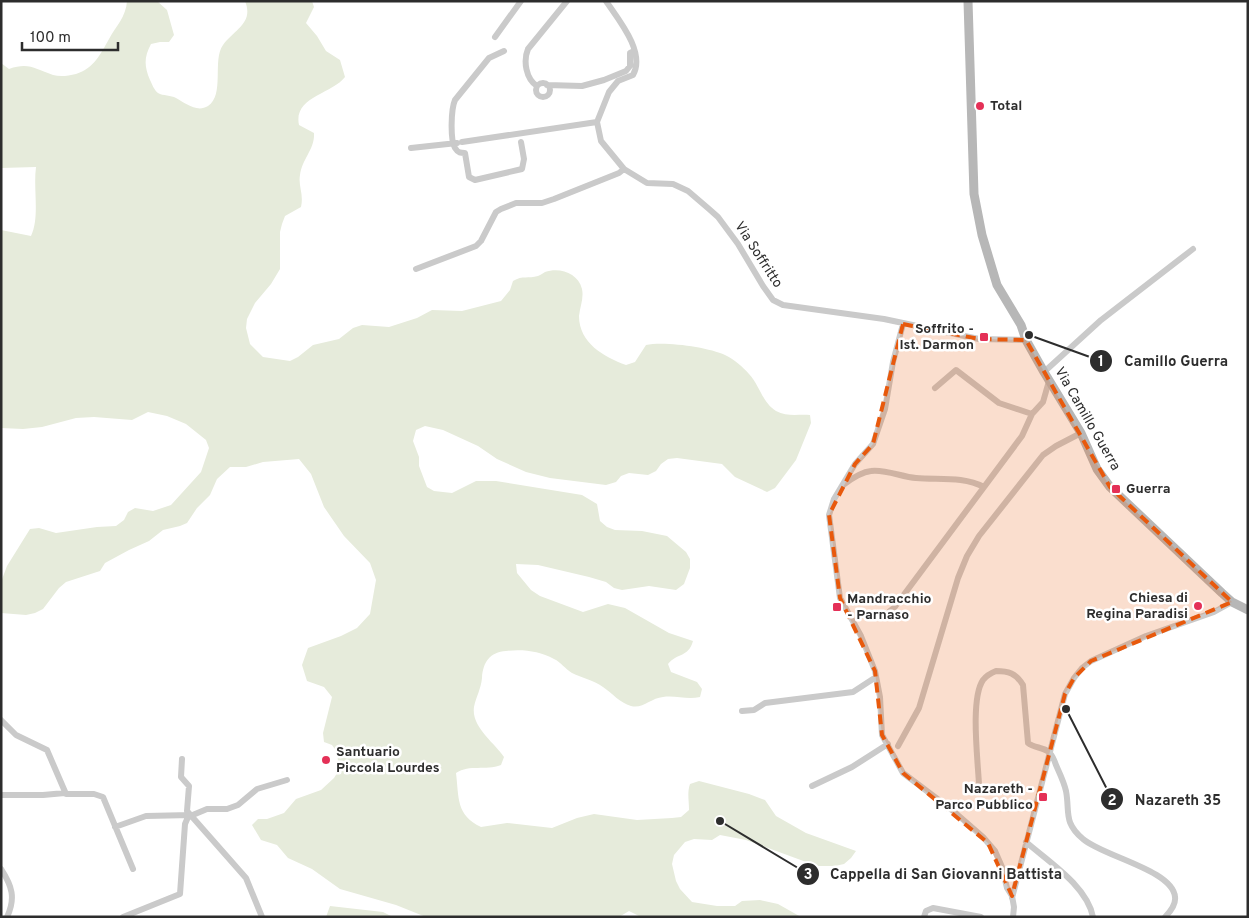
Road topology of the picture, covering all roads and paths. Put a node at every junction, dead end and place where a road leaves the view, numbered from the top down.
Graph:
1 (521, 1) edge
2 (567, 1) edge
3 (606, 1) edge
4 (968, 1) edge
5 (495, 37) dead end
6 (504, 51) dead end
7 (634, 51) junction
8 (547, 85) junction
9 (537, 86) junction
10 (597, 122) junction
11 (521, 142) dead end
12 (458, 143) junction
13 (411, 148) dead end
14 (624, 169) junction
15 (1193, 249) dead end
16 (416, 269) dead end
17 (903, 324) junction
18 (1026, 340) junction
19 (1044, 372) junction
20 (1049, 381) junction
21 (935, 388) dead end
22 (1032, 414) junction
23 (1081, 433) junction
24 (841, 487) junction
25 (984, 487) junction
26 (1232, 602) junction
27 (890, 610) dead end
28 (1247, 612) edge
29 (876, 677) junction
30 (742, 711) dead end
31 (1, 720) edge
32 (888, 744) junction
33 (898, 746) dead end
34 (1050, 752) junction
35 (182, 759) dead end
36 (287, 780) dead end
37 (979, 785) dead end
38 (812, 786) dead end
39 (65, 793) junction
40 (1, 795) edge
41 (191, 815) junction
42 (115, 827) junction
43 (1026, 842) junction
44 (1, 869) edge
45 (133, 869) dead end
46 (1012, 896) junction
47 (7, 917) edge
48 (124, 917) edge
49 (262, 917) edge
50 (924, 917) edge
51 (981, 917) edge
52 (1013, 917) edge
53 (1093, 917) edge
54 (1165, 917) edge

1 - 5 street
2 - 9 street
3 - 7 street
4 - 18 street, Via Camillo Guerra
6 - 12 street
7 - 8 street
7 - 10 street
8 - 9 street
8 - 9 street
10 - 12 street
10 - 14 street, Via Soffritto
11 - 12 street
12 - 13 street
14 - 16 street
14 - 17 street, Via Soffritto
15 - 19 street
17 - 18 street, Via Soffritto
17 - 24 street
18 - 19 street, Via Camillo Guerra
19 - 20 street, Via Camillo Guerra
20 - 22 street
20 - 23 street, Via Camillo Guerra
21 - 22 street
22 - 25 street
23 - 26 street, Via Camillo Guerra
23 - 33 street
24 - 25 street
24 - 29 street
25 - 27 street
26 - 28 street, Via Camillo Guerra
26 - 34 street
29 - 30 street
29 - 32 street
31 - 39 street
32 - 38 street
32 - 46 street
34 - 37 street
34 - 43 street
34 - 54 street
35 - 41 street
36 - 41 street
39 - 40 street
39 - 42 street
41 - 42 street
41 - 48 street
41 - 49 street
42 - 45 street
43 - 46 street
43 - 53 street
44 - 47 street
46 - 52 street
50 - 51 street

